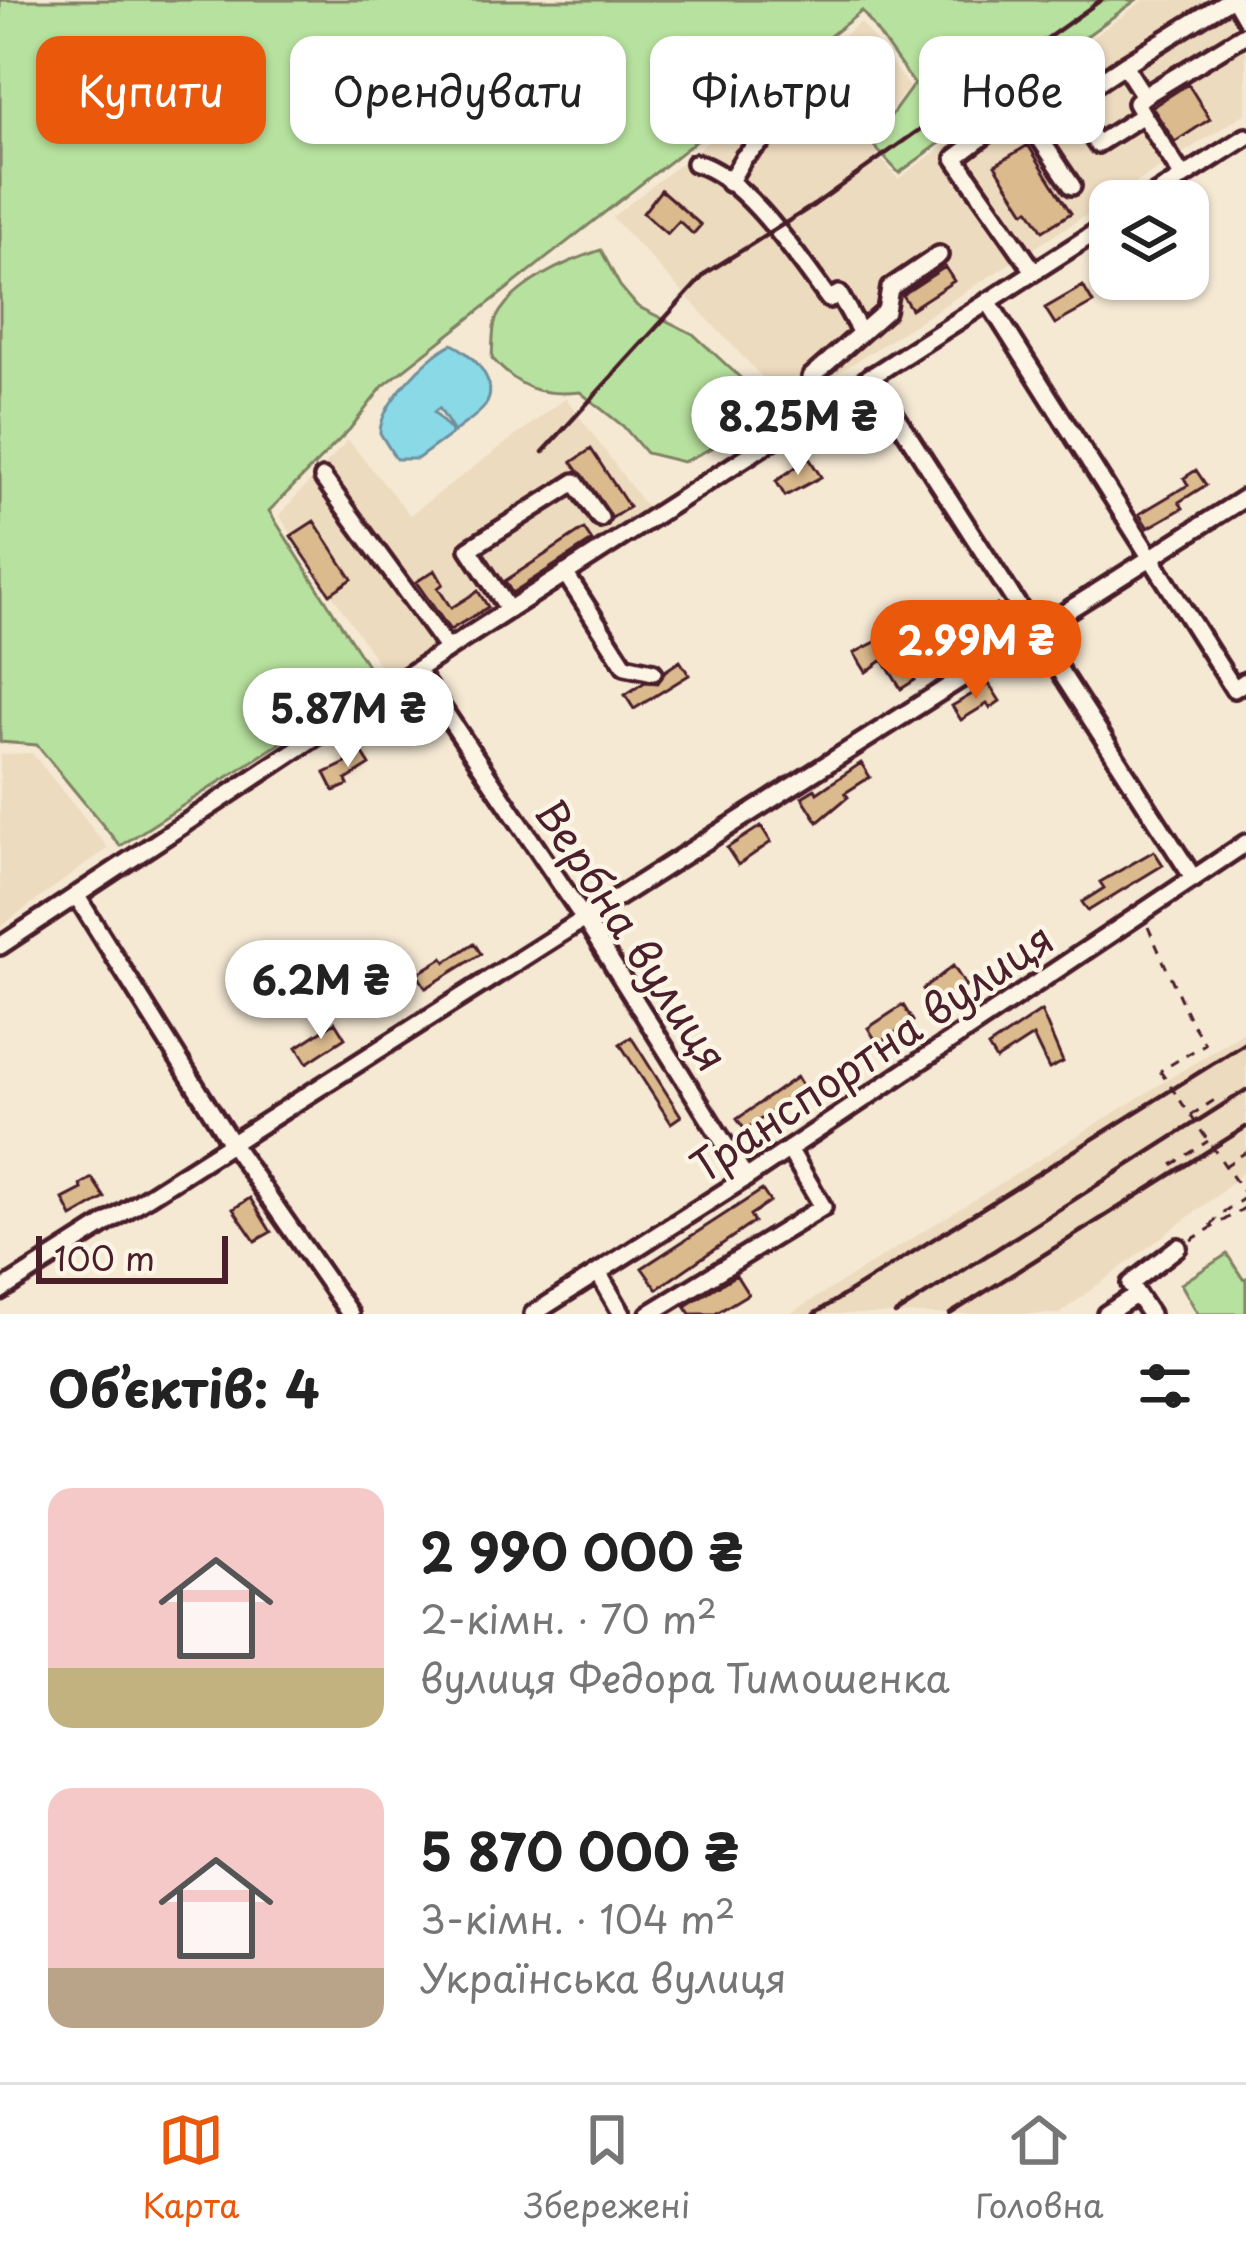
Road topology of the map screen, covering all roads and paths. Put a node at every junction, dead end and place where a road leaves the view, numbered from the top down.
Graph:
1 (1232, 0) edge
2 (1246, 31) edge
3 (1124, 65) junction
4 (1144, 96) junction
5 (1143, 116) junction
6 (1246, 137) edge
7 (759, 144) edge
8 (695, 164) dead end
9 (1183, 177) junction
10 (1178, 180) edge
11 (728, 183) junction
12 (1072, 186) dead end
13 (1089, 237) edge
14 (939, 255) dead end
15 (1034, 271) junction
16 (988, 301) junction
17 (861, 333) junction
18 (870, 376) junction
19 (827, 403) junction
20 (323, 478) dead end
21 (1246, 497) edge
22 (600, 518) dead end
23 (1150, 556) junction
24 (566, 573) junction
25 (508, 610) junction
26 (1031, 631) junction
27 (448, 649) junction
28 (417, 670) junction
29 (653, 672) dead end
30 (1240, 685) edge
31 (1246, 706) edge
32 (1246, 843) edge
33 (1194, 879) junction
34 (76, 895) junction
35 (1142, 915) junction
36 (585, 920) junction
37 (0, 946) edge
38 (1221, 1096) dead end
39 (1191, 1115) junction
40 (1208, 1141) junction
41 (231, 1143) junction
42 (789, 1149) junction
43 (1246, 1153) edge
44 (1172, 1165) dead end
45 (1225, 1166) junction
46 (746, 1178) junction
47 (1246, 1197) edge
48 (1246, 1207) edge
49 (1209, 1229) junction
50 (1178, 1247) joint
51 (599, 1274) junction
52 (0, 1291) edge
53 (1137, 1294) junction
54 (350, 1314) edge
55 (533, 1314) edge
56 (622, 1314) edge
57 (650, 1314) edge
58 (1106, 1314) edge
59 (1150, 1314) edge

1 - 2 street
1 - 3 street
2 - 4 street
3 - 4 street
3 - 5 street
4 - 5 street
5 - 9 street
6 - 9 street
7 - 11 street
8 - 11 street
9 - 10 street
11 - 17 street
12 - 15 street
13 - 15 street
14 - 17 street
15 - 16 street
16 - 18 street
16 - 23 street
17 - 19 street
18 - 19 street
18 - 26 street
19 - 24 street
20 - 27 street
21 - 23 street
22 - 25 street
23 - 26 street
23 - 30 street
24 - 25 street
24 - 29 street
25 - 27 street
26 - 33 street
26 - 36 street
27 - 28 street
28 - 34 street
28 - 36 street, Вербна вулиця
30 - 31 street
32 - 33 street, Транспортна вулиця
33 - 35 street, Транспортна вулиця
34 - 37 street
34 - 41 street
35 - 39 path, bridge
35 - 42 street, Транспортна вулиця
36 - 41 street
36 - 46 street, Вербна вулиця
38 - 39 path
39 - 40 path, bridge
40 - 44 path
40 - 45 path, bridge
41 - 52 street
41 - 54 street
42 - 46 street, Транспортна вулиця
42 - 57 street
43 - 45 path
45 - 47 path, bridge
46 - 51 street, Транспортна вулиця
47 - 49 path
48 - 49 path
49 - 50 path
50 - 53 street
51 - 55 street, Транспортна вулиця
51 - 56 street
53 - 58 street
53 - 59 street

